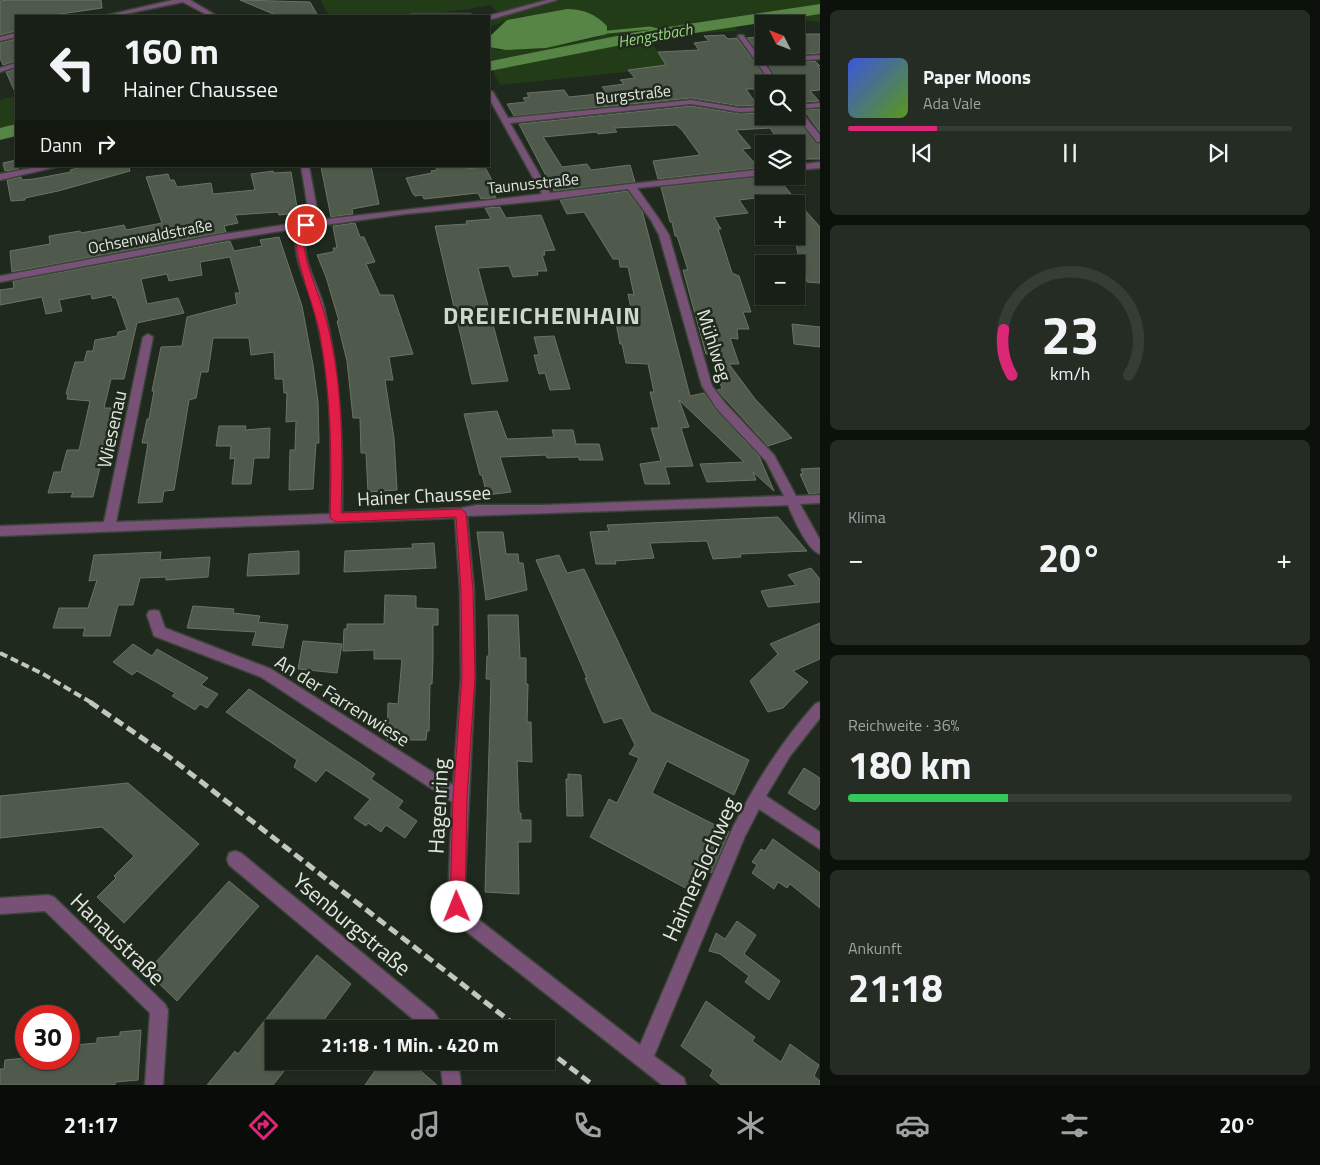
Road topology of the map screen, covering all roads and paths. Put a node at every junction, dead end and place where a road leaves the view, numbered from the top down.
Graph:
1 (183, 0) edge
2 (554, 0) edge
3 (112, 15) edge
4 (212, 15) edge
5 (490, 18) edge
6 (15, 35) edge
7 (741, 36) dead end
8 (0, 39) edge
9 (755, 55) edge
10 (820, 57) edge
11 (805, 58) edge
12 (15, 65) edge
13 (0, 70) edge
14 (490, 94) edge
15 (820, 105) edge
16 (805, 107) edge
17 (755, 109) edge
18 (805, 120) edge
19 (505, 121) junction
20 (820, 140) edge
21 (820, 165) edge
22 (51, 167) edge
23 (305, 167) edge
24 (805, 167) edge
25 (755, 173) edge
26 (0, 177) edge
27 (631, 187) junction
28 (548, 197) junction
29 (310, 224) junction
30 (0, 279) edge
31 (148, 337) dead end
32 (820, 499) edge
33 (791, 500) junction
34 (461, 513) junction
35 (336, 518) junction
36 (109, 528) junction
37 (0, 534) edge
38 (820, 549) edge
39 (154, 615) dead end
40 (820, 708) edge
41 (460, 798) junction
42 (756, 798) junction
43 (820, 840) edge
44 (235, 858) dead end
45 (0, 906) edge
46 (429, 1020) edge
47 (643, 1060) junction
48 (450, 1070) edge
49 (154, 1085) edge
50 (452, 1085) edge
51 (677, 1085) edge

1 - 3 street
1 - 4 street
2 - 5 street
6 - 8 street
7 - 9 street
10 - 11 street
12 - 13 street
14 - 19 street
15 - 16 street
17 - 19 street, Burgstraße
18 - 20 street
19 - 28 street
21 - 24 street
22 - 26 street
23 - 29 street
25 - 27 street, Taunusstraße
27 - 28 street, Taunusstraße
27 - 33 street, Mühlweg
28 - 29 street, Taunusstraße
29 - 30 street, Ochsenwaldstraße
29 - 35 street
31 - 36 street, Wiesenau
32 - 33 street, Hainer Chaussee
33 - 34 street, Hainer Chaussee
33 - 38 street, Mühlweg
34 - 35 street, Hainer Chaussee
34 - 41 street, Hagenring
35 - 36 street, Hainer Chaussee
36 - 37 street, Hainer Chaussee
39 - 41 street, An der Farrenwiese
40 - 42 street, Haimerslochweg
41 - 47 street, Hagenring
42 - 43 street
42 - 47 street, Haimerslochweg
44 - 46 street, Ysenburgstraße
45 - 49 street, Hanaustraße
47 - 51 street, Hagenring
48 - 50 street

